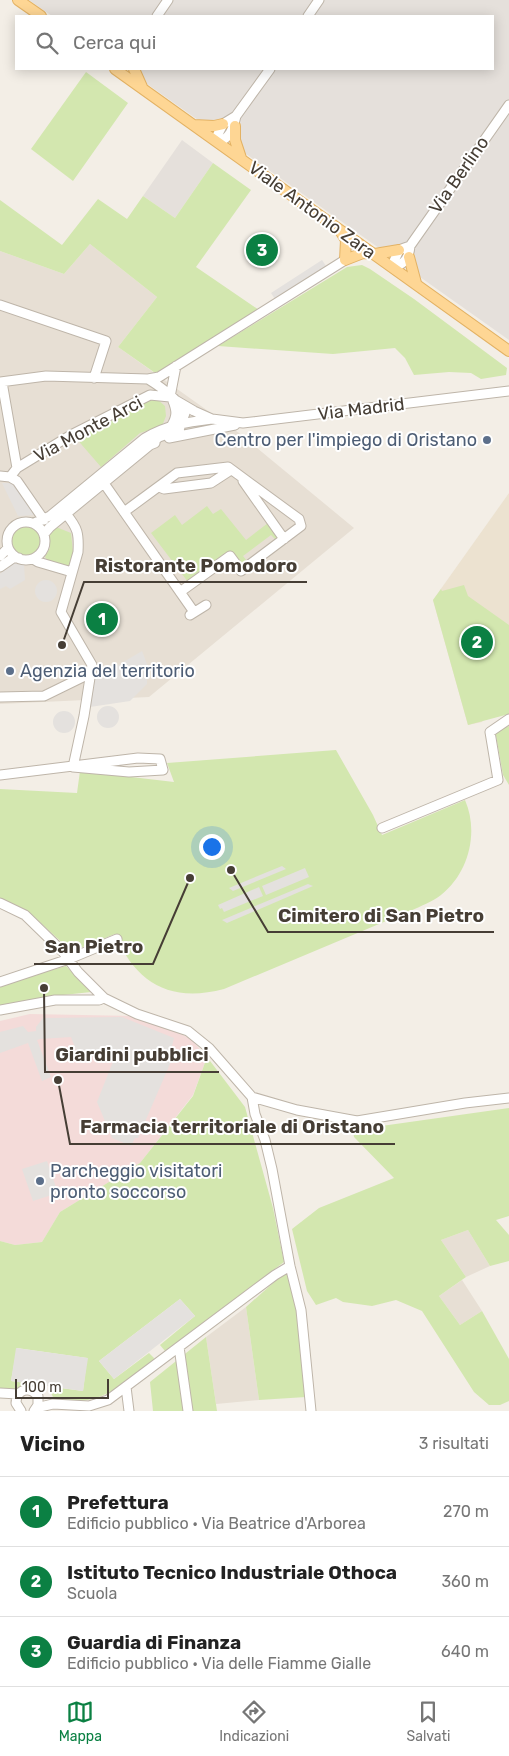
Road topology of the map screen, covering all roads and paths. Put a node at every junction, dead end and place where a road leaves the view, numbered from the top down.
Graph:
1 (18, 0) edge
2 (168, 0) edge
3 (319, 0) edge
4 (40, 15) edge
5 (158, 15) edge
6 (309, 15) edge
7 (120, 70) edge
8 (134, 70) edge
9 (269, 70) edge
10 (142, 88) junction
11 (509, 105) edge
12 (236, 121) junction
13 (223, 124) junction
14 (193, 125) junction
15 (218, 142) junction
16 (240, 158) junction
17 (340, 230) junction
18 (410, 246) junction
19 (400, 250) junction
20 (375, 254) junction
21 (409, 257) junction
22 (345, 260) junction
23 (394, 268) junction
24 (416, 283) junction
25 (0, 304) edge
26 (509, 351) edge
27 (176, 366) junction
28 (94, 378) junction
29 (148, 379) junction
30 (1, 382) edge
31 (509, 391) edge
32 (170, 397) junction
33 (212, 418) junction
34 (243, 423) junction
35 (177, 424) junction
36 (220, 428) junction
37 (150, 445) junction
38 (17, 468) junction
39 (235, 472) junction
40 (0, 476) edge
41 (10, 477) junction
42 (100, 479) junction
43 (159, 487) junction
44 (124, 512) junction
45 (66, 514) junction
46 (44, 520) junction
47 (34, 523) junction
48 (44, 534) junction
49 (284, 539) junction
50 (5, 547) edge
51 (0, 556) edge
52 (19, 558) junction
53 (33, 559) junction
54 (0, 567) edge
55 (72, 572) junction
56 (180, 592) junction
57 (206, 605) dead end
58 (91, 673) junction
59 (0, 697) edge
60 (509, 719) edge
61 (73, 767) junction
62 (0, 775) edge
63 (382, 828) dead end
64 (0, 903) edge
65 (117, 939) dead end
66 (69, 959) junction
67 (0, 982) edge
68 (104, 998) junction
69 (0, 1010) edge
70 (252, 1097) junction
71 (509, 1098) edge
72 (290, 1266) junction
73 (178, 1347) junction
74 (126, 1387) junction
75 (0, 1394) edge
76 (18, 1394) junction
77 (38, 1396) junction
78 (53, 1404) junction
79 (18, 1407) edge
80 (35, 1410) edge
81 (129, 1411) edge
82 (188, 1411) edge
83 (311, 1411) edge

1 - 4 main road
2 - 5 street
3 - 6 street
7 - 10 main road, Viale Antonio Zara
8 - 10 main road
9 - 12 street
10 - 14 main road, Viale Antonio Zara
11 - 18 street, Via Berlino
12 - 13 street
12 - 15 street
12 - 16 main road
13 - 14 main road
13 - 15 street
14 - 15 main road, Viale Antonio Zara
15 - 16 main road, Viale Antonio Zara
16 - 17 main road, Viale Antonio Zara
17 - 20 main road, Viale Antonio Zara
17 - 22 main road
18 - 19 street
18 - 21 street, Via Berlino
19 - 20 main road
19 - 23 street
20 - 22 main road
20 - 23 main road, Viale Antonio Zara
21 - 23 street
21 - 24 main road
22 - 27 street
23 - 24 main road, Viale Antonio Zara
24 - 26 main road, Viale Antonio Zara
25 - 28 street
27 - 29 street
27 - 32 street
28 - 29 street
28 - 30 street
29 - 32 street
30 - 38 street
31 - 34 street, Via Madrid
32 - 33 street
32 - 35 street
32 - 38 street, Via Monte Arci
33 - 34 street, Via Madrid
33 - 35 street
34 - 36 street
35 - 36 street
35 - 37 street
35 - 42 street
36 - 37 street
37 - 42 street
38 - 41 street, Via Monte Arci
39 - 43 street
39 - 43 street
39 - 49 street
39 - 49 street
40 - 41 street
41 - 46 street
42 - 44 street
42 - 45 street
42 - 46 street
43 - 44 street
44 - 56 street
45 - 48 street
45 - 55 street
46 - 47 street
47 - 48 street
47 - 50 street
48 - 53 street
49 - 56 street
50 - 51 street
50 - 52 street
52 - 53 street
52 - 54 street
53 - 55 street
55 - 58 street
56 - 57 street
58 - 59 street
58 - 61 street
60 - 63 street
61 - 61 street
61 - 62 street
64 - 66 street
65 - 66 street
66 - 67 street
66 - 68 street
68 - 69 street
68 - 70 street
70 - 71 street
70 - 72 street
72 - 73 street
72 - 83 street
73 - 74 street
73 - 82 street
74 - 78 street
74 - 81 street
75 - 76 street
75 - 79 street
76 - 77 street
76 - 79 street
77 - 78 street
77 - 80 street
78 - 80 street

